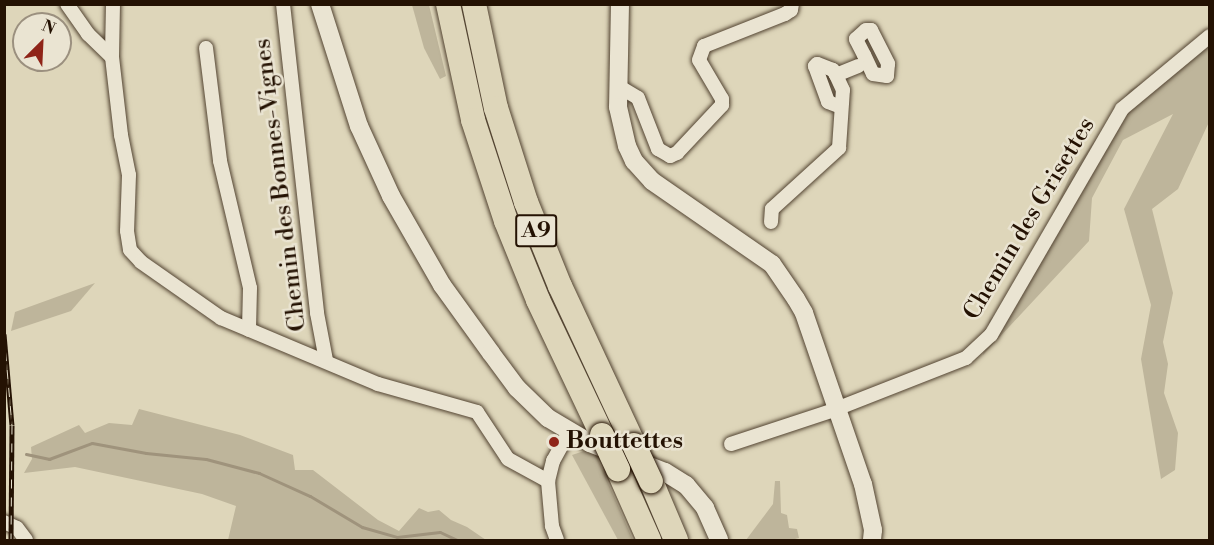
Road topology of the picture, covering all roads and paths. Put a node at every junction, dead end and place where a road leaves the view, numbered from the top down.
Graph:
1 (68, 4) edge
2 (113, 4) edge
3 (283, 4) edge
4 (320, 4) edge
5 (448, 4) edge
6 (474, 4) edge
7 (620, 4) edge
8 (792, 4) edge
9 (1209, 36) edge
10 (206, 48) dead end
11 (112, 57) junction
12 (861, 60) junction
13 (836, 75) junction
14 (618, 86) junction
15 (841, 107) junction
16 (771, 222) dead end
17 (249, 330) junction
18 (326, 360) junction
19 (837, 408) junction
20 (569, 432) junction
21 (731, 444) dead end
22 (548, 481) junction
23 (4, 522) edge
24 (26, 540) edge
25 (557, 540) edge
26 (649, 540) edge
27 (676, 540) edge
28 (719, 540) edge
29 (872, 540) edge

1 - 11 street
2 - 11 street
3 - 18 street, Chemin des Bonnes-Vignes
4 - 20 street
5 - 26 highway, A9, bridge
6 - 27 highway, A9, bridge
7 - 14 street
8 - 14 street
9 - 19 street, Chemin des Grisettes
10 - 17 street
11 - 17 street
12 - 12 street
12 - 13 street
13 - 15 street
13 - 15 street
14 - 19 street
15 - 16 street
17 - 18 street
18 - 22 street
19 - 21 street, Chemin des Grisettes
19 - 29 street
20 - 22 street
20 - 28 street
22 - 25 street
23 - 24 street

